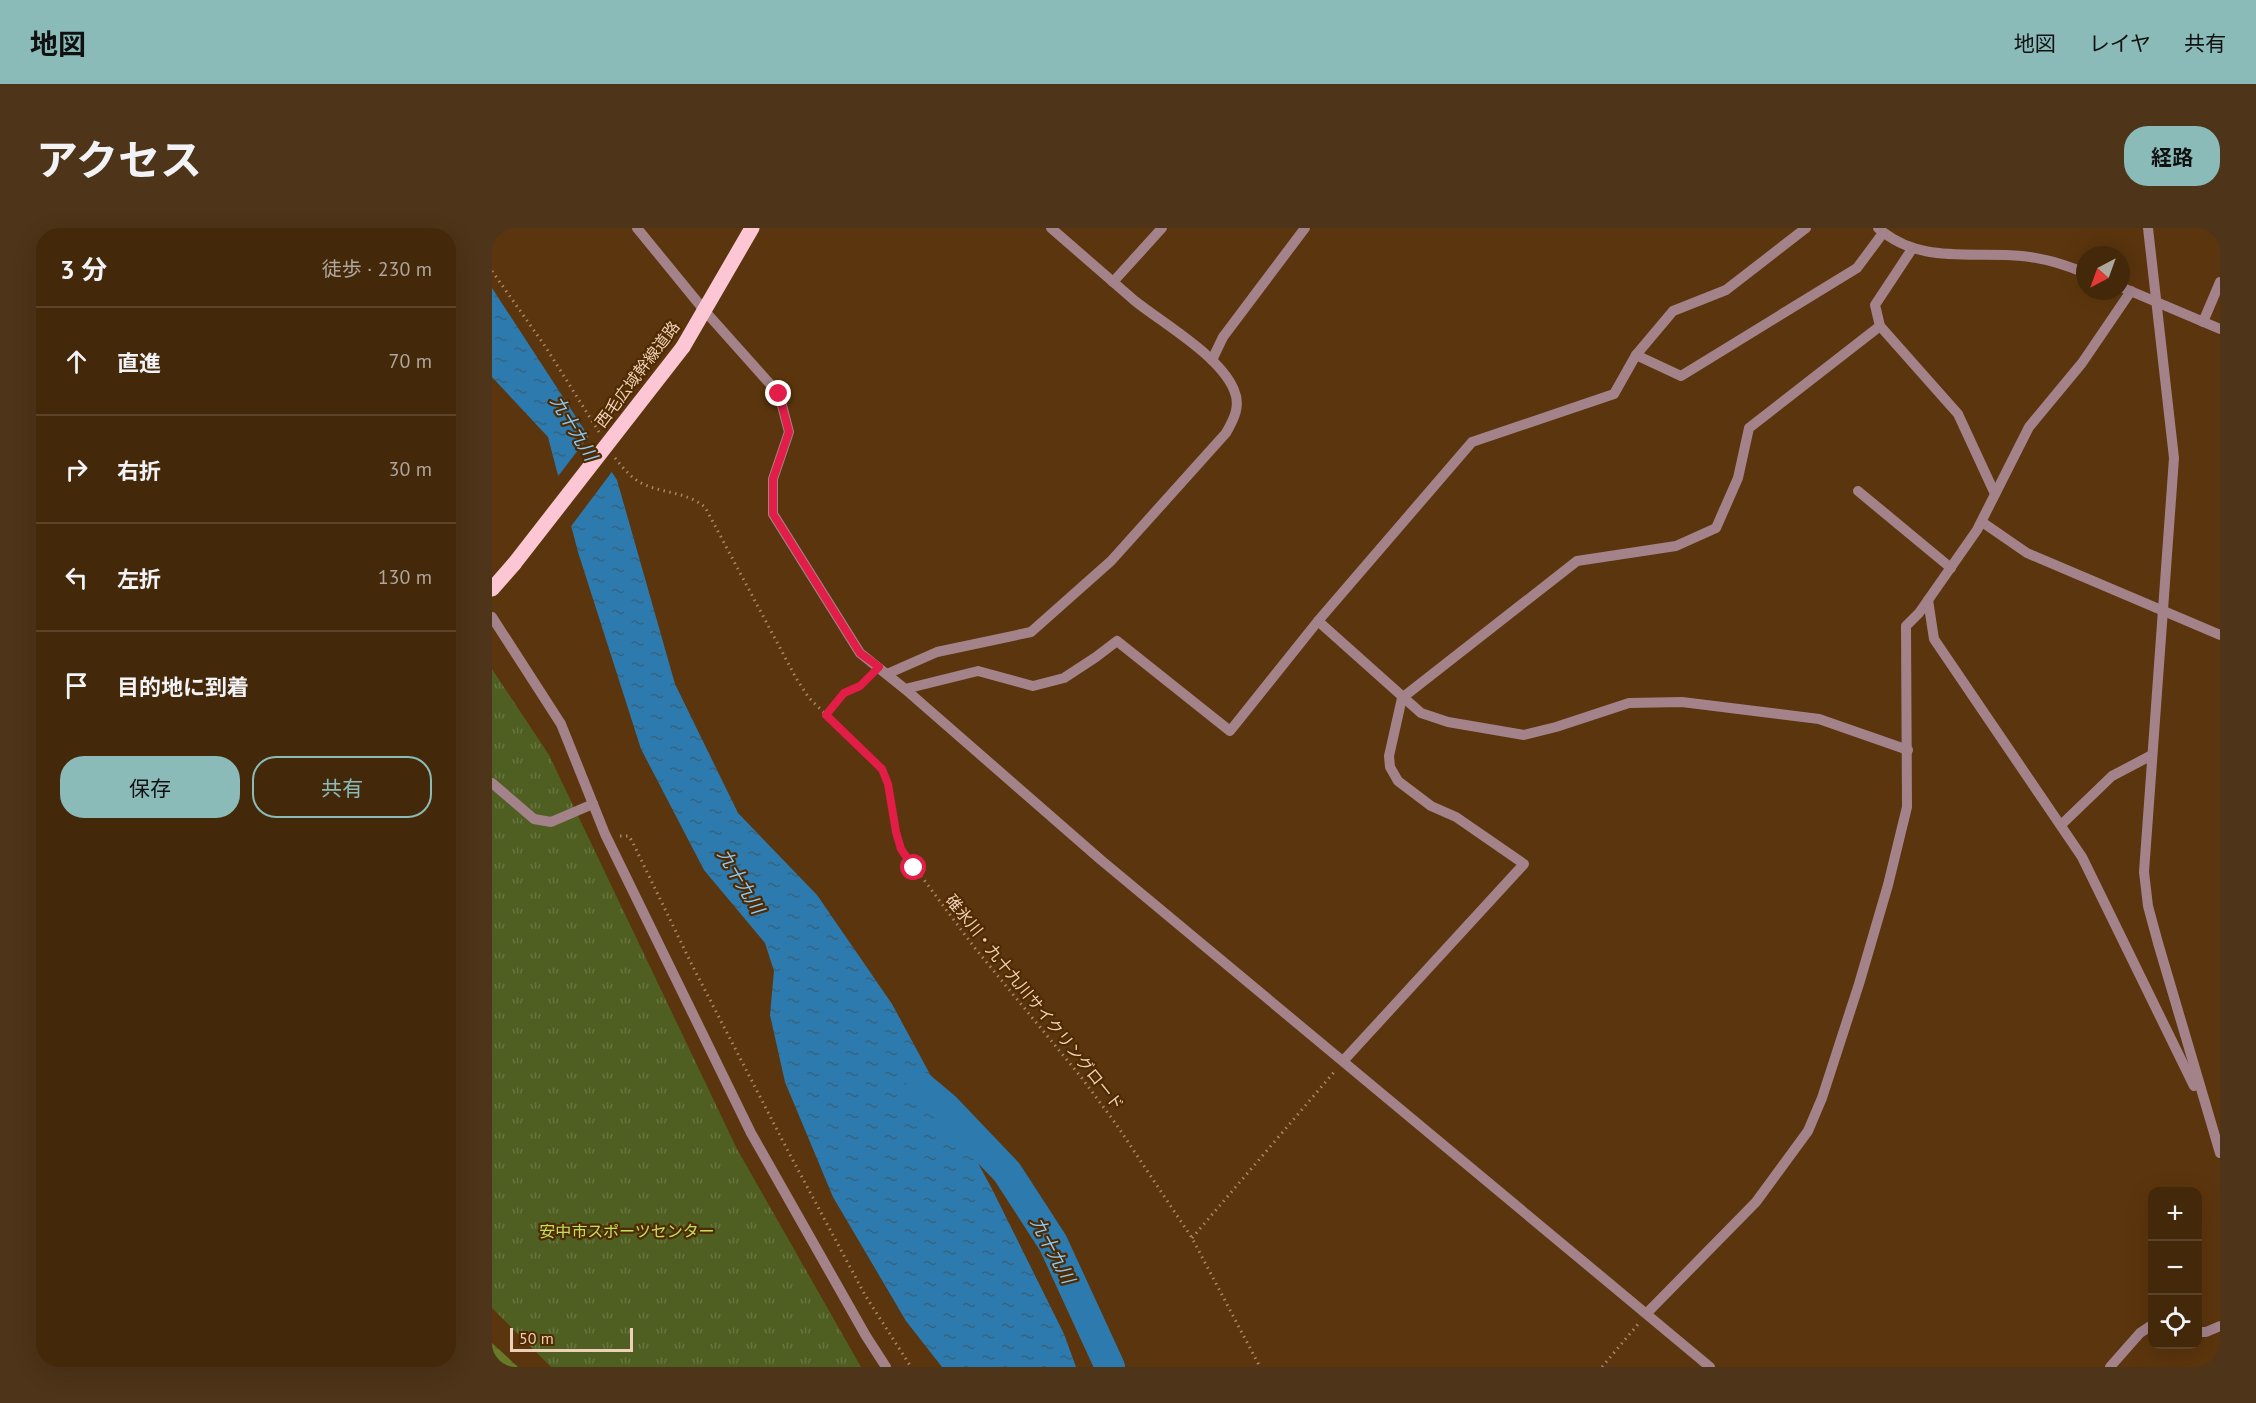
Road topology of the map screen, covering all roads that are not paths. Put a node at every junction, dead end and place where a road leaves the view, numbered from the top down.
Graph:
1 (637, 228) edge
2 (752, 228) edge
3 (1051, 228) edge
4 (1162, 228) edge
5 (1305, 228) edge
6 (1806, 228) edge
7 (2148, 228) edge
8 (1881, 230) edge
9 (1912, 249) junction
10 (2076, 269) edge
11 (1113, 282) junction
12 (2220, 282) edge
13 (2130, 291) edge
14 (2119, 300) edge
15 (2158, 302) junction
16 (704, 310) junction
17 (2203, 322) junction
18 (1881, 326) junction
19 (2220, 329) edge
20 (1636, 356) junction
21 (1212, 360) junction
22 (1858, 490) dead end
23 (1995, 494) junction
24 (1982, 522) junction
25 (1951, 568) junction
26 (492, 589) edge
27 (1928, 600) junction
28 (2162, 612) junction
29 (492, 617) edge
30 (1318, 621) junction
31 (2220, 635) edge
32 (883, 671) junction
33 (905, 689) junction
34 (1402, 698) junction
35 (1908, 750) junction
36 (2152, 755) junction
37 (492, 783) edge
38 (593, 804) junction
39 (2061, 825) junction
40 (1344, 1060) junction
41 (2209, 1117) junction
42 (2220, 1153) edge
43 (1647, 1313) junction
44 (2220, 1326) edge
45 (2148, 1328) edge
46 (2202, 1332) edge
47 (886, 1367) edge
48 (1710, 1367) edge
49 (2110, 1367) edge

1 - 16 street
2 - 16 main road, 西毛広域幹線道路
3 - 11 street
4 - 11 street
5 - 21 street
6 - 20 street
7 - 15 street
8 - 9 street
8 - 20 street
9 - 10 street
9 - 18 street
11 - 21 street
12 - 17 street
13 - 15 street
14 - 23 street
15 - 17 street
15 - 28 street
16 - 26 main road, 西毛広域幹線道路, bridge
16 - 32 street
17 - 19 street
18 - 23 street
18 - 34 street
20 - 30 street
21 - 32 street
22 - 25 street
23 - 24 street
24 - 25 street
24 - 28 street
25 - 27 street
27 - 35 street
27 - 39 street
28 - 31 street
28 - 36 street
29 - 38 street
30 - 33 street
30 - 34 street
32 - 33 street
33 - 40 street
34 - 35 street
34 - 40 street
35 - 43 street
36 - 39 street
36 - 41 street
37 - 38 street
38 - 47 street
39 - 41 street
40 - 43 street
41 - 42 street
43 - 48 street
44 - 46 street
45 - 49 street

